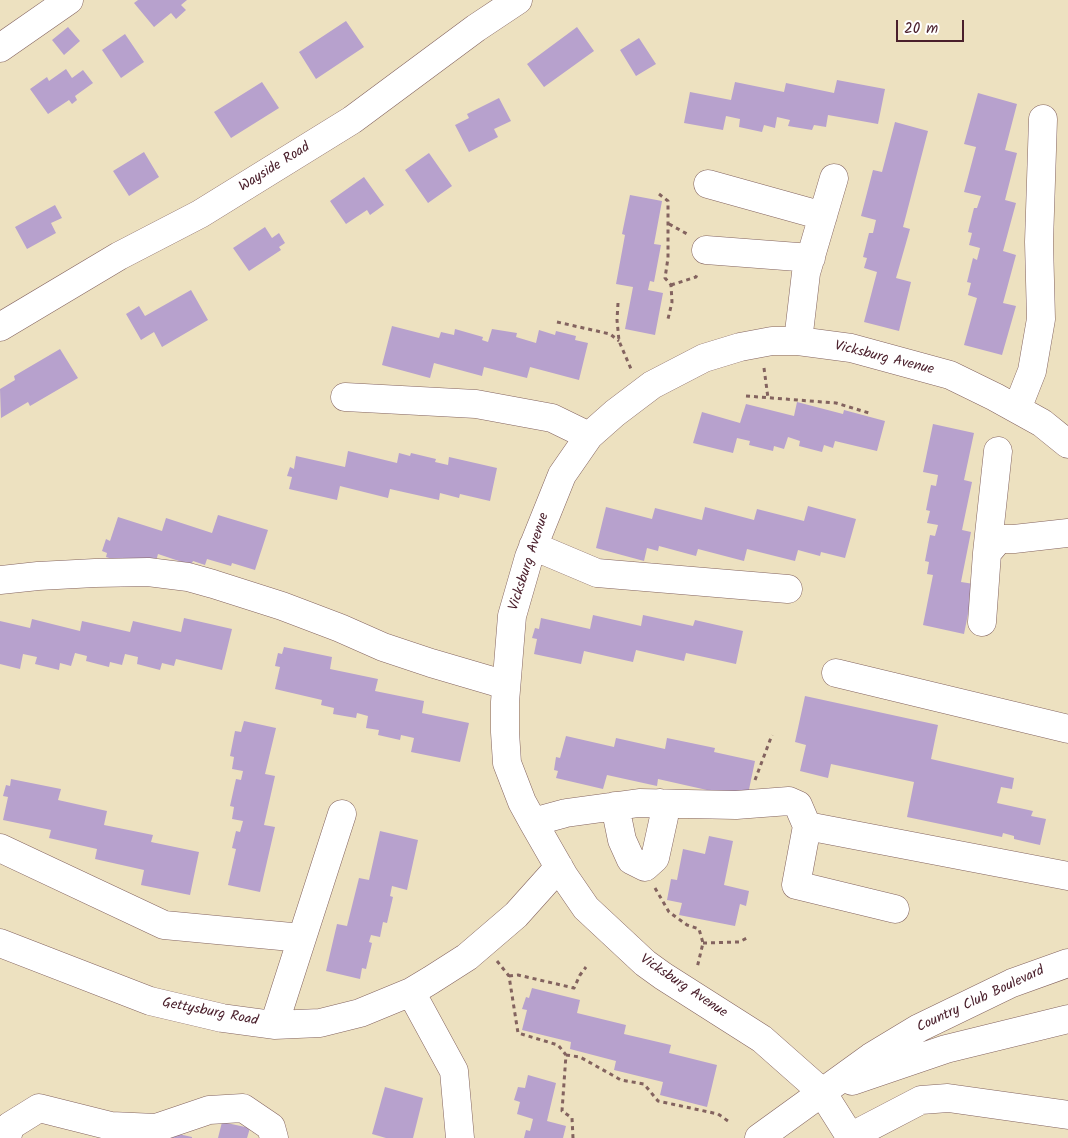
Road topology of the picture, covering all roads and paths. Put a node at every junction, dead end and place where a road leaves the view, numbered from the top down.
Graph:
1 (68, 0) edge
2 (518, 0) edge
3 (0, 48) edge
4 (1043, 119) dead end
5 (834, 178) dead end
6 (708, 184) dead end
7 (659, 194) dead end
8 (823, 216) junction
9 (706, 250) dead end
10 (811, 258) junction
11 (618, 302) dead end
12 (668, 319) dead end
13 (10, 321) edge
14 (557, 322) dead end
15 (798, 341) junction
16 (620, 342) junction
17 (764, 365) dead end
18 (641, 393) junction
19 (746, 396) dead end
20 (344, 397) dead end
21 (768, 398) junction
22 (1017, 409) junction
23 (869, 413) dead end
24 (589, 436) junction
25 (1068, 444) edge
26 (998, 451) dead end
27 (1068, 533) edge
28 (533, 546) junction
29 (987, 553) junction
30 (0, 580) edge
31 (788, 589) dead end
32 (982, 622) dead end
33 (836, 673) dead end
34 (506, 685) junction
35 (1068, 728) edge
36 (772, 736) dead end
37 (660, 804) junction
38 (748, 804) junction
39 (614, 806) junction
40 (342, 814) dead end
41 (533, 822) junction
42 (807, 826) junction
43 (0, 848) edge
44 (559, 867) junction
45 (645, 867) junction
46 (1068, 876) edge
47 (895, 909) dead end
48 (749, 936) dead end
49 (302, 938) junction
50 (0, 943) edge
51 (703, 943) junction
52 (481, 945) junction
53 (1068, 963) edge
54 (586, 967) dead end
55 (509, 976) junction
56 (695, 976) dead end
57 (411, 992) junction
58 (1068, 1019) edge
59 (274, 1025) junction
60 (566, 1055) junction
61 (822, 1092) junction
62 (1068, 1115) edge
63 (728, 1121) dead end
64 (6, 1125) edge
65 (850, 1137) edge
66 (274, 1138) edge
67 (460, 1138) edge
68 (573, 1138) edge
69 (759, 1138) edge

1 - 3 street
2 - 13 street, Wayside Road
4 - 22 street
5 - 8 street
6 - 8 street
7 - 12 path
8 - 10 street
9 - 10 street
10 - 15 street
11 - 16 path
14 - 16 path
15 - 18 street, Vicksburg Avenue
15 - 22 street, Vicksburg Avenue
16 - 18 path
17 - 21 path
18 - 24 street, Vicksburg Avenue
19 - 21 path
20 - 24 street
21 - 23 path
22 - 25 street, Vicksburg Avenue
24 - 28 street, Vicksburg Avenue
26 - 29 street
27 - 29 street
28 - 31 street
28 - 34 street, Vicksburg Avenue
29 - 32 street
30 - 34 street
33 - 35 street
34 - 41 street, Vicksburg Avenue
36 - 38 path
37 - 38 street
37 - 39 street
37 - 45 street
38 - 42 street
39 - 41 street
39 - 45 street
40 - 49 street
41 - 44 street, Vicksburg Avenue
42 - 46 street
42 - 47 street
43 - 49 street
44 - 52 street, Gettysburg Road
44 - 61 street, Vicksburg Avenue
45 - 51 path
48 - 51 path
49 - 59 street
50 - 59 street, Gettysburg Road
51 - 56 path
52 - 55 path
52 - 57 street, Gettysburg Road
53 - 61 street, Country Club Boulevard
54 - 55 path
55 - 60 path
57 - 59 street, Gettysburg Road
57 - 67 street
58 - 61 street, Country Club Boulevard
60 - 63 path
60 - 68 path
61 - 65 street, Vicksburg Avenue
61 - 69 street, Country Club Boulevard
62 - 65 street
64 - 66 street

